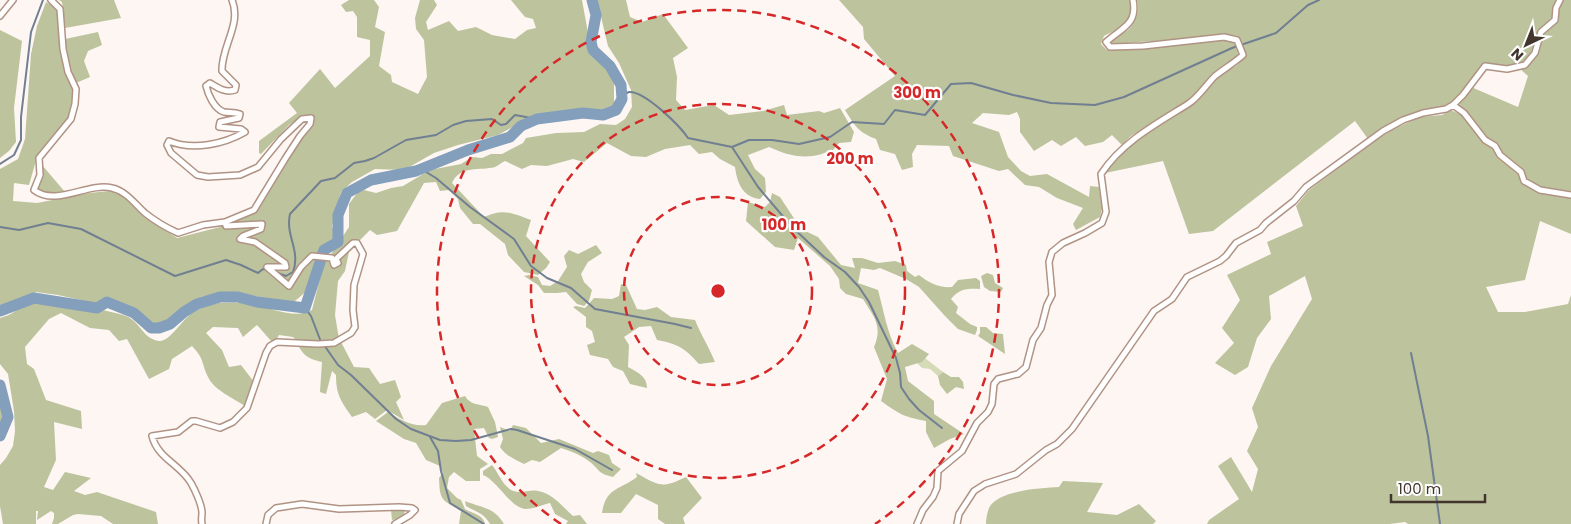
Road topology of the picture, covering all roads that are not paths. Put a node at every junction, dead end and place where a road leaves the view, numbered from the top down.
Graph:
1 (14, 0) edge
2 (52, 0) edge
3 (232, 0) edge
4 (1133, 0) edge
5 (1560, 0) edge
6 (0, 16) edge
7 (1453, 105) junction
8 (1571, 195) edge
9 (224, 222) junction
10 (202, 524) edge
11 (266, 524) edge
12 (394, 524) edge
13 (917, 524) edge
14 (957, 524) edge

1 - 6 street
2 - 9 street
3 - 9 street
4 - 13 street
5 - 7 street
7 - 8 street
7 - 14 street
9 - 10 street
11 - 12 street

